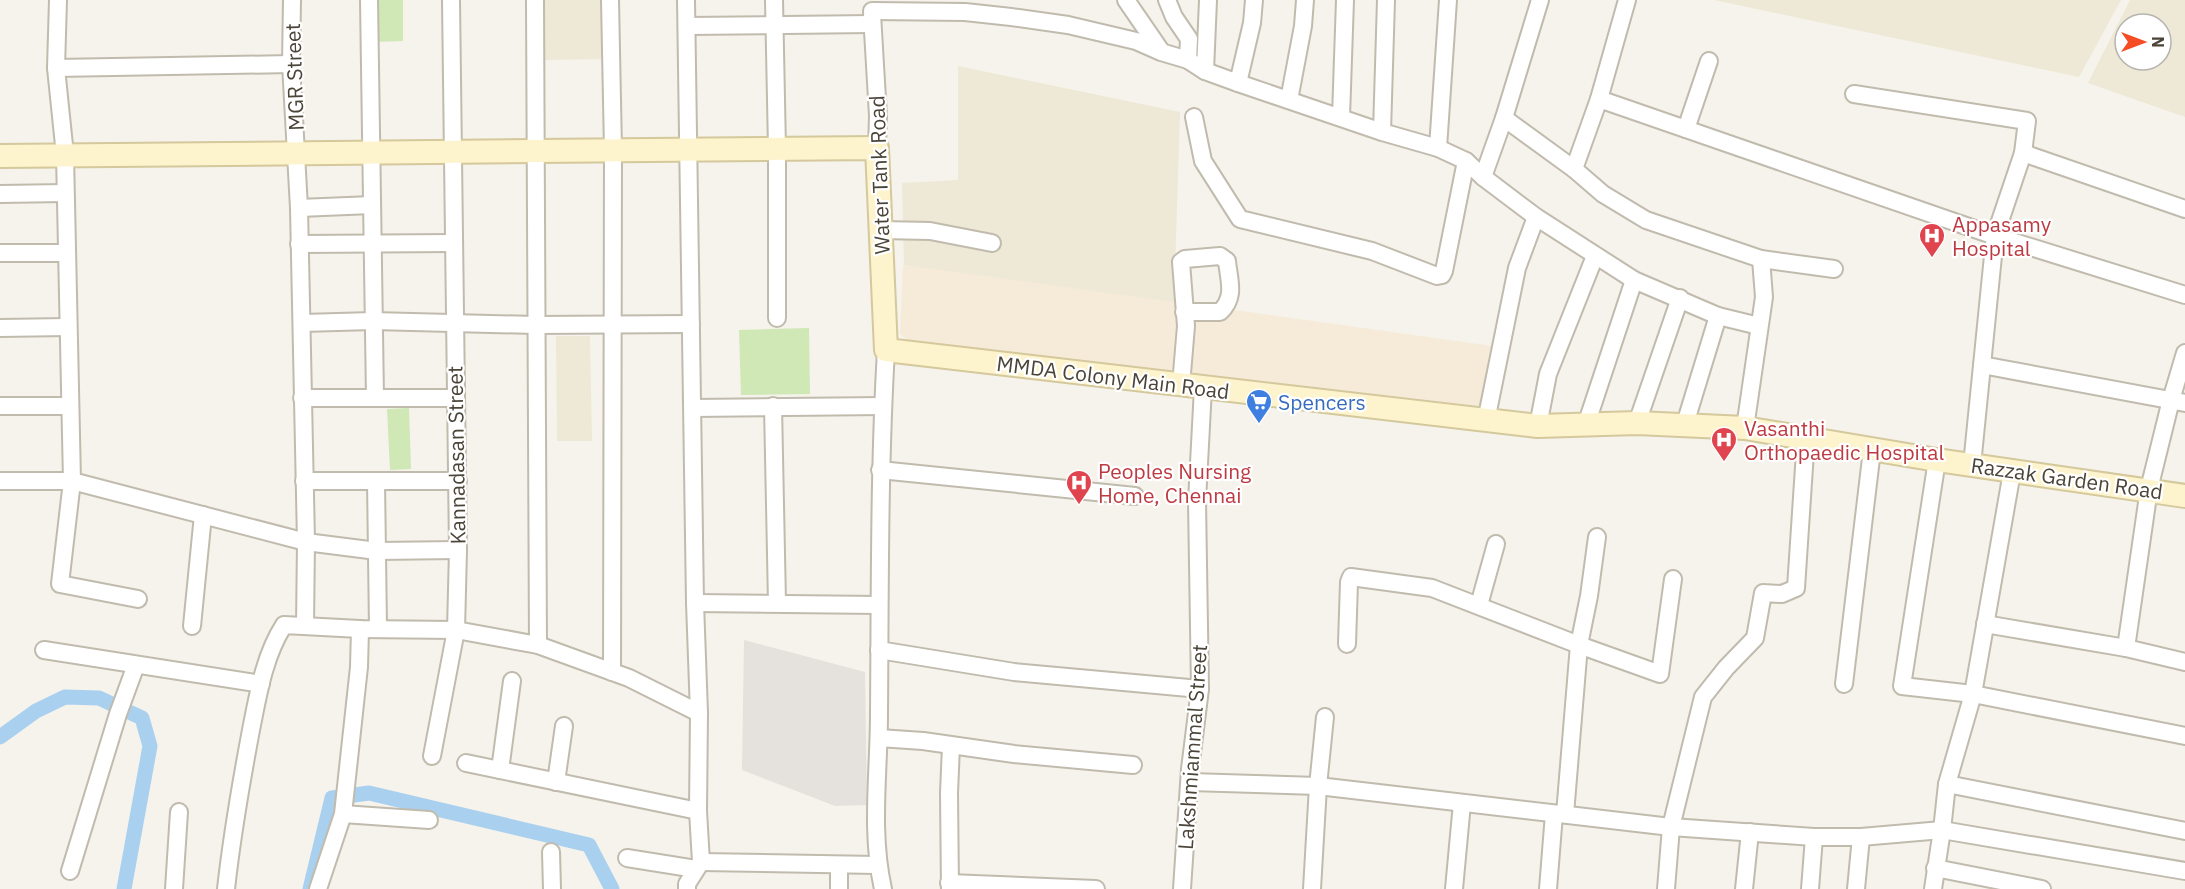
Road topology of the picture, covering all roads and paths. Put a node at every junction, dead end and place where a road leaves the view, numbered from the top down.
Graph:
1 (58, 0) edge
2 (292, 0) edge
3 (369, 0) edge
4 (451, 0) edge
5 (535, 0) edge
6 (610, 0) edge
7 (686, 0) edge
8 (774, 0) edge
9 (1126, 0) edge
10 (1167, 0) edge
11 (1208, 0) edge
12 (1254, 0) edge
13 (1305, 0) edge
14 (1345, 0) edge
15 (1386, 0) edge
16 (1448, 0) edge
17 (1539, 0) edge
18 (1626, 0) edge
19 (872, 12) edge
20 (687, 26) junction
21 (773, 26) junction
22 (1161, 52) junction
23 (1188, 60) junction
24 (1709, 61) dead end
25 (291, 64) junction
26 (56, 68) junction
27 (1205, 71) junction
28 (1238, 83) junction
29 (1854, 94) dead end
30 (1599, 99) junction
31 (1289, 100) junction
32 (1194, 117) dead end
33 (1341, 117) junction
34 (1504, 118) junction
35 (1686, 129) junction
36 (1382, 132) junction
37 (877, 147) junction
38 (1438, 147) junction
39 (689, 149) junction
40 (777, 149) junction
41 (613, 150) junction
42 (372, 152) junction
43 (453, 152) junction
44 (535, 152) junction
45 (297, 153) junction
46 (2023, 153) junction
47 (65, 155) junction
48 (0, 156) edge
49 (1466, 161) junction
50 (1574, 169) junction
51 (1483, 177) junction
52 (65, 193) junction
53 (0, 194) edge
54 (372, 205) junction
55 (299, 208) junction
56 (2185, 209) edge
57 (1536, 217) junction
58 (881, 230) junction
59 (1995, 236) junction
60 (454, 243) junction
61 (992, 243) dead end
62 (299, 244) junction
63 (372, 245) junction
64 (66, 252) junction
65 (0, 254) edge
66 (1595, 256) junction
67 (1761, 259) junction
68 (1834, 268) dead end
69 (1634, 280) junction
70 (2185, 294) edge
71 (1680, 298) junction
72 (1184, 312) junction
73 (1718, 316) junction
74 (777, 318) dead end
75 (373, 321) junction
76 (454, 322) junction
77 (302, 323) junction
78 (692, 324) junction
79 (535, 325) junction
80 (613, 325) junction
81 (1759, 326) junction
82 (68, 327) junction
83 (0, 328) edge
84 (886, 350) junction
85 (2185, 353) edge
86 (1982, 365) junction
87 (1192, 387) junction
88 (302, 398) junction
89 (375, 398) junction
90 (455, 398) junction
91 (2178, 402) edge
92 (883, 405) junction
93 (0, 406) edge
94 (70, 406) junction
95 (773, 406) junction
96 (693, 408) junction
97 (1486, 421) junction
98 (1637, 423) junction
99 (1685, 424) junction
100 (1586, 425) junction
101 (1538, 426) junction
102 (1745, 428) junction
103 (1806, 437) junction
104 (1872, 450) junction
105 (1937, 460) junction
106 (1972, 465) junction
107 (880, 470) junction
108 (2012, 472) junction
109 (0, 481) edge
110 (72, 481) junction
111 (304, 481) junction
112 (376, 481) junction
113 (458, 481) junction
114 (2149, 489) junction
115 (1135, 496) dead end
116 (2185, 496) edge
117 (203, 515) junction
118 (1597, 537) dead end
119 (306, 542) junction
120 (1496, 544) dead end
121 (458, 550) junction
122 (377, 551) junction
123 (1674, 579) dead end
124 (138, 599) dead end
125 (695, 603) junction
126 (777, 603) junction
127 (879, 605) junction
128 (1479, 605) junction
129 (1985, 624) junction
130 (192, 626) dead end
131 (305, 626) junction
132 (378, 628) junction
133 (360, 629) junction
134 (456, 630) junction
135 (1347, 644) dead end
136 (537, 645) junction
137 (1579, 645) junction
138 (2126, 648) junction
139 (44, 650) dead end
140 (879, 650) junction
141 (2185, 662) edge
142 (136, 665) junction
143 (612, 672) junction
144 (512, 681) dead end
145 (261, 684) junction
146 (1844, 684) dead end
147 (1200, 689) junction
148 (1973, 694) junction
149 (699, 713) junction
150 (1325, 717) dead end
151 (564, 726) dead end
152 (2185, 736) edge
153 (879, 738) junction
154 (951, 746) junction
155 (432, 756) dead end
156 (466, 763) dead end
157 (1133, 765) dead end
158 (500, 770) junction
159 (556, 782) junction
160 (1190, 782) junction
161 (1947, 784) junction
162 (1318, 786) junction
163 (1462, 803) junction
164 (698, 811) junction
165 (179, 812) dead end
166 (343, 814) junction
167 (1559, 814) junction
168 (429, 820) dead end
169 (1671, 827) junction
170 (1942, 830) junction
171 (2185, 831) edge
172 (1750, 832) junction
173 (1814, 837) junction
174 (1861, 837) junction
175 (551, 852) dead end
176 (627, 858) dead end
177 (699, 865) junction
178 (839, 865) junction
179 (877, 865) junction
180 (1935, 868) junction
181 (70, 870) dead end
182 (2185, 871) edge
183 (950, 886) edge
184 (174, 889) edge
185 (226, 889) edge
186 (318, 889) edge
187 (552, 889) edge
188 (687, 889) edge
189 (838, 889) edge
190 (882, 889) edge
191 (1096, 889) edge
192 (1182, 889) edge
193 (1312, 889) edge
194 (1454, 889) edge
195 (1548, 889) edge
196 (1666, 889) edge
197 (1744, 889) edge
198 (1810, 889) edge
199 (1856, 889) edge
200 (1933, 889) edge
201 (2042, 889) edge

1 - 26 street
2 - 25 street, MGR Street
3 - 42 street
4 - 43 street, Kannadasan Street
5 - 44 street
6 - 41 street
7 - 20 street
8 - 21 street
9 - 22 street
10 - 23 street
11 - 27 street
12 - 28 street
13 - 31 street
14 - 33 street
15 - 36 street
16 - 38 street
17 - 34 street
18 - 30 street
19 - 21 street
19 - 22 street
19 - 37 street, Water Tank Road
20 - 21 street
20 - 39 street
21 - 40 street
22 - 23 street
23 - 27 street
24 - 35 street
25 - 26 street
25 - 45 street, MGR Street
26 - 47 street
27 - 28 street
28 - 31 street
29 - 46 street
30 - 35 street
30 - 50 street
31 - 33 street
32 - 49 street
33 - 36 street
34 - 50 street
34 - 51 street
35 - 59 street
36 - 38 street
37 - 40 street
37 - 58 street, Water Tank Road
38 - 49 street
39 - 40 street
39 - 41 street
39 - 78 street
40 - 74 street
41 - 44 street
41 - 80 street
42 - 43 street
42 - 45 street
42 - 54 street
43 - 44 street
43 - 60 street, Kannadasan Street
44 - 79 street
45 - 47 street
45 - 55 street, MGR Street
46 - 56 street
46 - 59 street
47 - 48 street
47 - 52 street
49 - 51 street
50 - 67 street
51 - 57 street
52 - 53 street
52 - 64 street
54 - 55 street
54 - 63 street
55 - 62 street, MGR Street
57 - 66 street
57 - 97 street
58 - 61 street
58 - 84 street, Water Tank Road
59 - 70 street
59 - 86 street
60 - 63 street
60 - 76 street, Kannadasan Street
62 - 63 street
62 - 77 street, MGR Street
63 - 75 street
64 - 65 street
64 - 82 street
66 - 69 street
66 - 101 street
67 - 68 street
67 - 81 street
69 - 71 street
69 - 100 street
71 - 73 street
71 - 98 street
72 - 72 street, Lakshmiammal Street
72 - 87 street, Lakshmiammal Street
73 - 81 street
73 - 99 street
75 - 76 street
75 - 77 street
75 - 89 street
76 - 79 street
76 - 90 street, Kannadasan Street
77 - 88 street, MGR Street
78 - 80 street
78 - 96 street
79 - 80 street
79 - 136 street
80 - 143 street
81 - 102 street
82 - 83 street
82 - 94 street
84 - 87 street, MMDA Colony Main Road
84 - 92 street
85 - 91 street
86 - 91 street
86 - 106 street
87 - 97 street, MMDA Colony Main Road
87 - 147 street, Lakshmiammal Street
88 - 89 street
88 - 111 street, MGR Street
89 - 90 street
90 - 113 street, Kannadasan Street
91 - 114 street
92 - 95 street
92 - 107 street
93 - 94 street
94 - 110 street
95 - 96 street
95 - 126 street
96 - 125 street
97 - 101 street, MMDA Colony Main Road
98 - 99 street, MMDA Colony Main Road
98 - 100 street, MMDA Colony Main Road
99 - 102 street, MMDA Colony Main Road
100 - 101 street, MMDA Colony Main Road
102 - 103 street, MMDA Colony Main Road
103 - 104 street, Razzak Garden Road
103 - 169 street
104 - 105 street, Razzak Garden Road
104 - 146 street
105 - 106 street, Razzak Garden Road
105 - 148 street
106 - 108 street, Razzak Garden Road
107 - 115 street
107 - 127 street
108 - 114 street, Razzak Garden Road
108 - 129 street
109 - 110 street
110 - 117 street
110 - 124 street
111 - 112 street
111 - 119 street, MGR Street
112 - 113 street
112 - 122 street
113 - 121 street, Kannadasan Street
114 - 116 street, Razzak Garden Road
114 - 138 street
117 - 119 street
117 - 130 street
118 - 137 street
119 - 122 street
119 - 131 street, MGR Street
120 - 128 street
121 - 122 street
121 - 134 street, Kannadasan Street
122 - 132 street
123 - 137 street
125 - 126 street
125 - 149 street
126 - 127 street
127 - 140 street
128 - 135 street
128 - 137 street
129 - 138 street
129 - 148 street
131 - 133 street
131 - 145 street
132 - 133 street
132 - 134 street
133 - 166 street
134 - 136 street
134 - 155 street, Kannadasan Street
136 - 143 street
137 - 167 street
138 - 141 street
139 - 142 street
140 - 147 street
140 - 153 street
142 - 145 street
142 - 181 street
143 - 149 street
144 - 158 street
145 - 185 street
147 - 160 street, Lakshmiammal Street
148 - 152 street
148 - 161 street
149 - 164 street
150 - 162 street
151 - 159 street
153 - 154 street
153 - 179 street
154 - 157 street
154 - 183 street
156 - 158 street
158 - 159 street
159 - 164 street
160 - 162 street
160 - 192 street, Lakshmiammal Street
161 - 170 street
161 - 171 street
162 - 163 street
162 - 193 street
163 - 167 street
163 - 194 street
164 - 177 street
165 - 184 street
166 - 168 street
166 - 186 street
167 - 169 street
167 - 195 street
169 - 172 street
169 - 196 street
170 - 174 street
170 - 180 street
170 - 182 street
172 - 173 street
172 - 197 street
173 - 174 street
173 - 198 street
174 - 199 street
175 - 187 street
176 - 177 street
177 - 178 street
177 - 188 street
178 - 179 street
178 - 189 street
179 - 190 street
180 - 200 street
180 - 201 street
183 - 191 street

